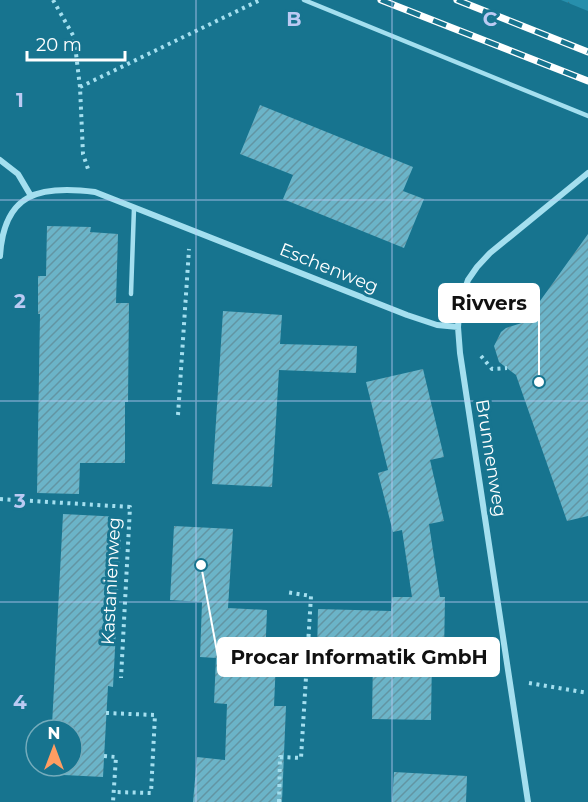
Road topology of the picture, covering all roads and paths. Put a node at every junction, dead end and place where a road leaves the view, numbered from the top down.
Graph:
1 (53, 0) edge
2 (260, 0) edge
3 (304, 0) edge
4 (80, 87) junction
5 (588, 116) edge
6 (0, 160) edge
7 (588, 173) edge
8 (95, 192) junction
9 (31, 196) junction
10 (134, 208) junction
11 (191, 230) junction
12 (0, 256) edge
13 (131, 294) dead end
14 (458, 327) junction
15 (482, 356) dead end
16 (507, 368) dead end
17 (178, 416) dead end
18 (0, 499) edge
19 (286, 592) dead end
20 (121, 678) dead end
21 (511, 680) junction
22 (588, 693) edge
23 (106, 713) dead end
24 (104, 756) dead end
25 (114, 792) junction
26 (113, 802) edge
27 (279, 802) edge
28 (528, 802) edge

1 - 4 path
2 - 4 path
3 - 5 lane
4 - 8 path
6 - 9 street
7 - 14 street, Brunnenweg
8 - 9 street, Eschenweg
8 - 10 street, Eschenweg
9 - 12 street
10 - 11 street, Eschenweg
10 - 13 lane
11 - 14 street, Eschenweg
11 - 17 path
14 - 21 street, Brunnenweg
15 - 16 path
18 - 20 path, Kastanienweg
19 - 27 path
21 - 22 path
21 - 28 street, Brunnenweg
23 - 25 path
24 - 25 path
25 - 26 path

